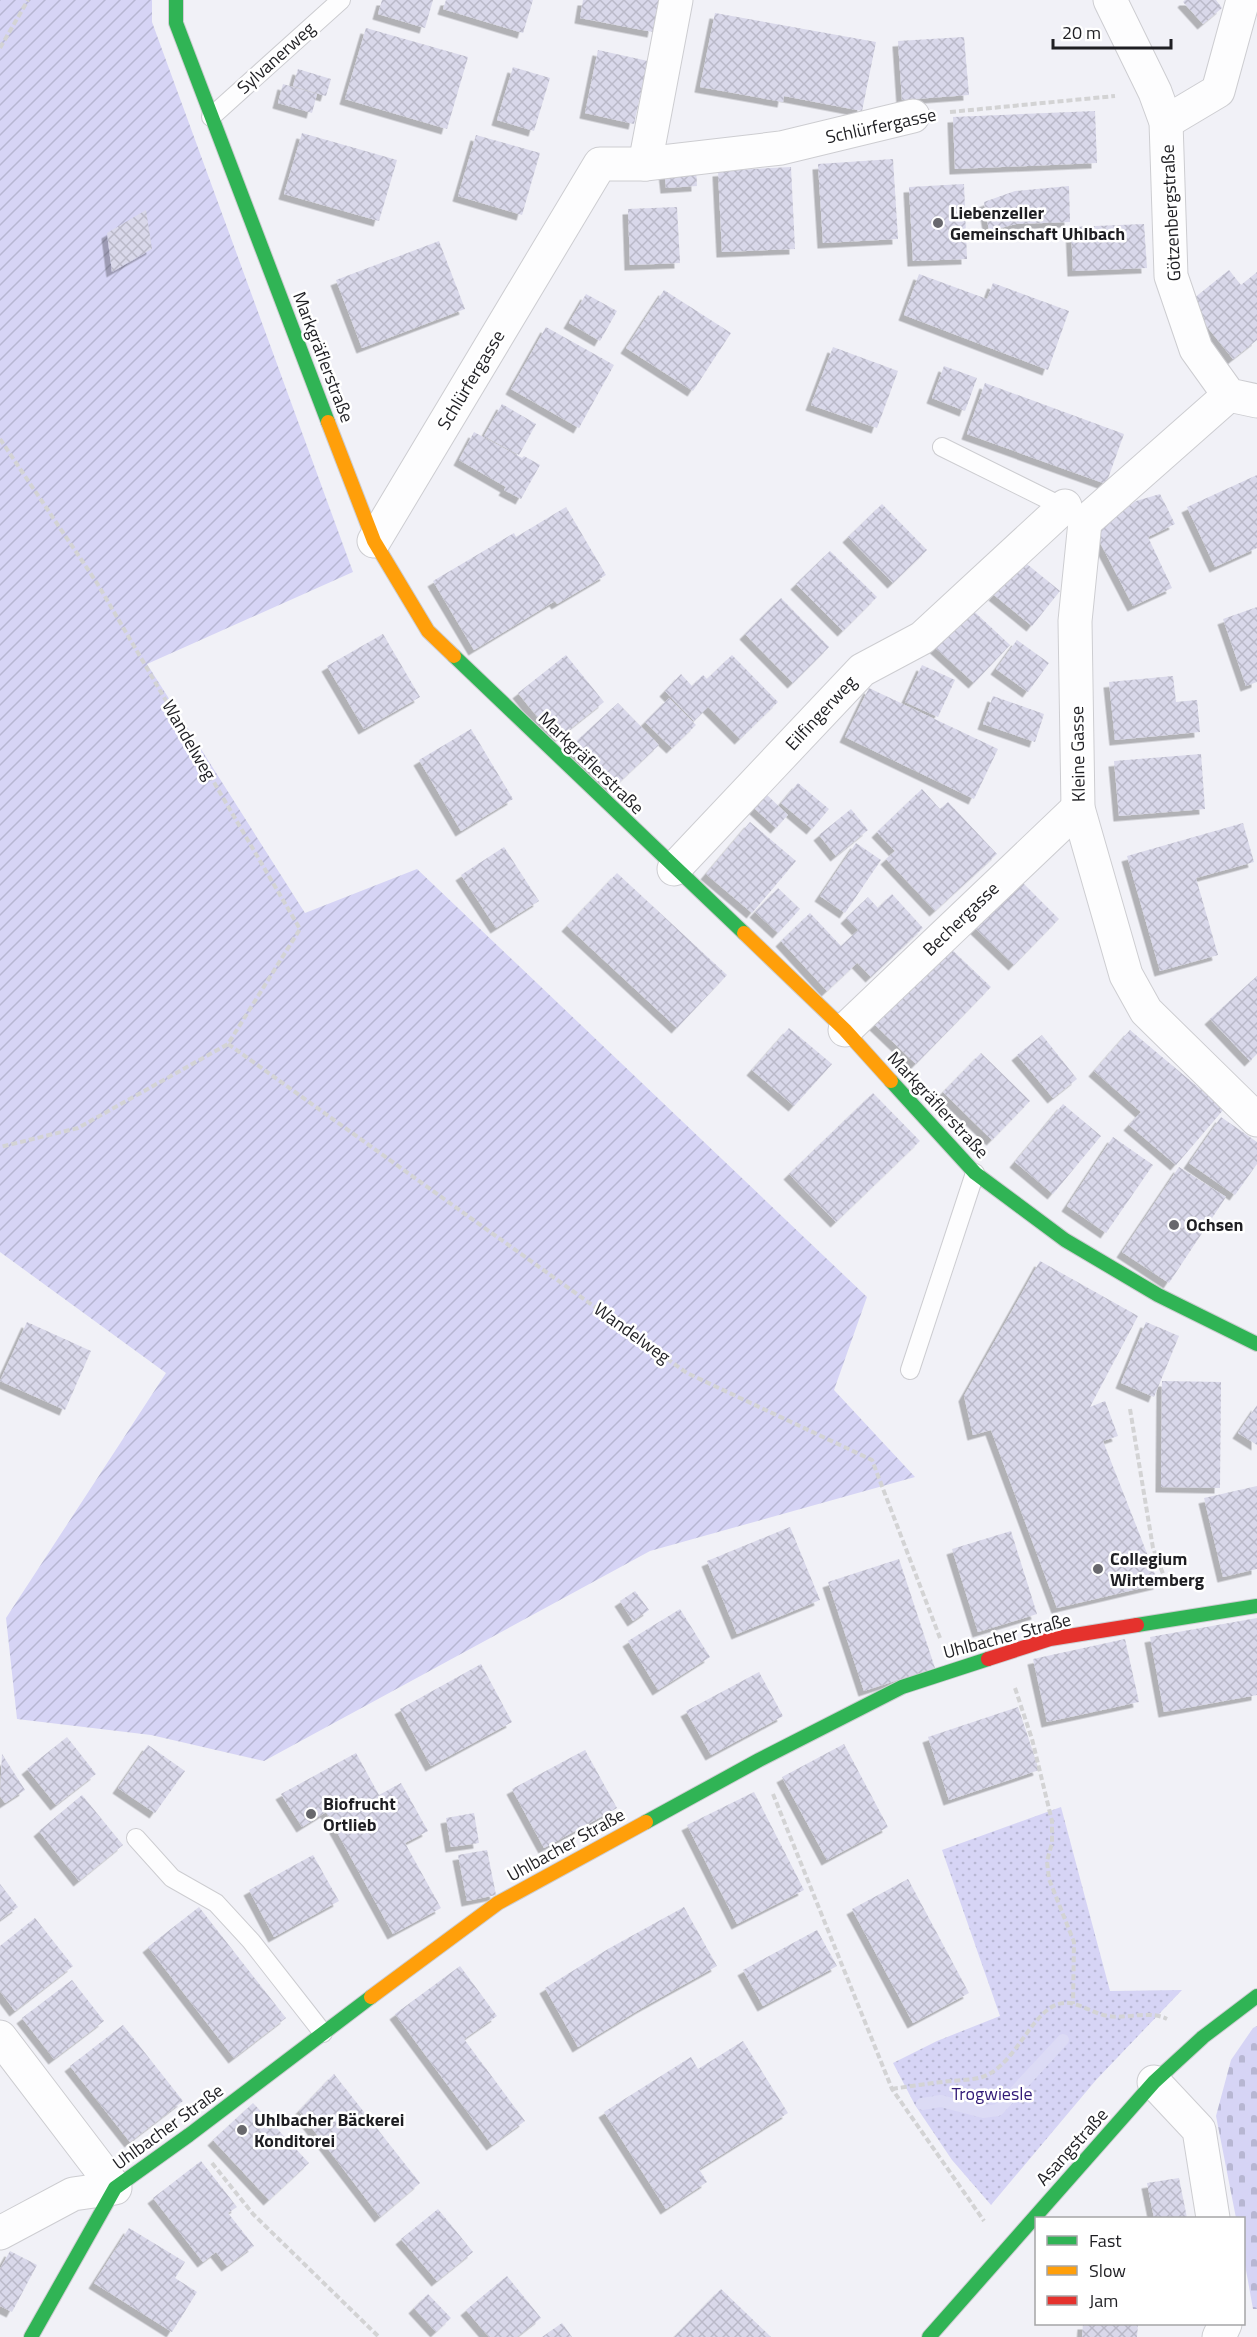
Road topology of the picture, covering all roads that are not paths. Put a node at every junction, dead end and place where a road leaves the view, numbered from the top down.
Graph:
1 (176, 0) edge
2 (341, 0) edge
3 (676, 0) edge
4 (1110, 0) edge
5 (1243, 0) edge
6 (913, 116) road end
7 (211, 117) junction
8 (1166, 122) junction
9 (645, 164) junction
10 (1243, 398) edge
11 (942, 447) dead end
12 (1075, 514) junction
13 (374, 541) junction
14 (1078, 808) junction
15 (674, 869) junction
16 (845, 1030) junction
17 (1257, 1120) edge
18 (975, 1173) junction
19 (1257, 1344) edge
20 (910, 1370) dead end
21 (1257, 1606) edge
22 (136, 1838) dead end
23 (1257, 1996) edge
24 (323, 2033) junction
25 (0, 2037) edge
26 (1154, 2082) junction
27 (115, 2188) junction
28 (1213, 2217) edge
29 (0, 2233) edge
30 (31, 2337) edge
31 (929, 2337) edge

1 - 7 street, Markgräflerstraße
2 - 7 lane, Sylvanerweg
3 - 9 street
4 - 8 street, Götzenbergstraße
5 - 8 street
6 - 9 street, Schlürfergasse
7 - 13 street, Markgräflerstraße
8 - 10 street, Götzenbergstraße
9 - 13 street, Schlürfergasse
10 - 12 street
11 - 12 lane
12 - 14 street, Kleine Gasse
12 - 15 street, Eilfingerweg
13 - 15 street, Markgräflerstraße
14 - 16 street, Bechergasse
14 - 17 street, Kleine Gasse
15 - 16 street, Markgräflerstraße
16 - 18 street, Markgräflerstraße
18 - 19 street, Markgräflerstraße
18 - 20 lane
21 - 24 street, Uhlbacher Straße
22 - 24 lane
23 - 26 street, Asangstraße
24 - 27 street, Uhlbacher Straße
25 - 27 street
26 - 28 street
26 - 31 street, Asangstraße
27 - 29 street
27 - 30 street, Uhlbacher Straße

